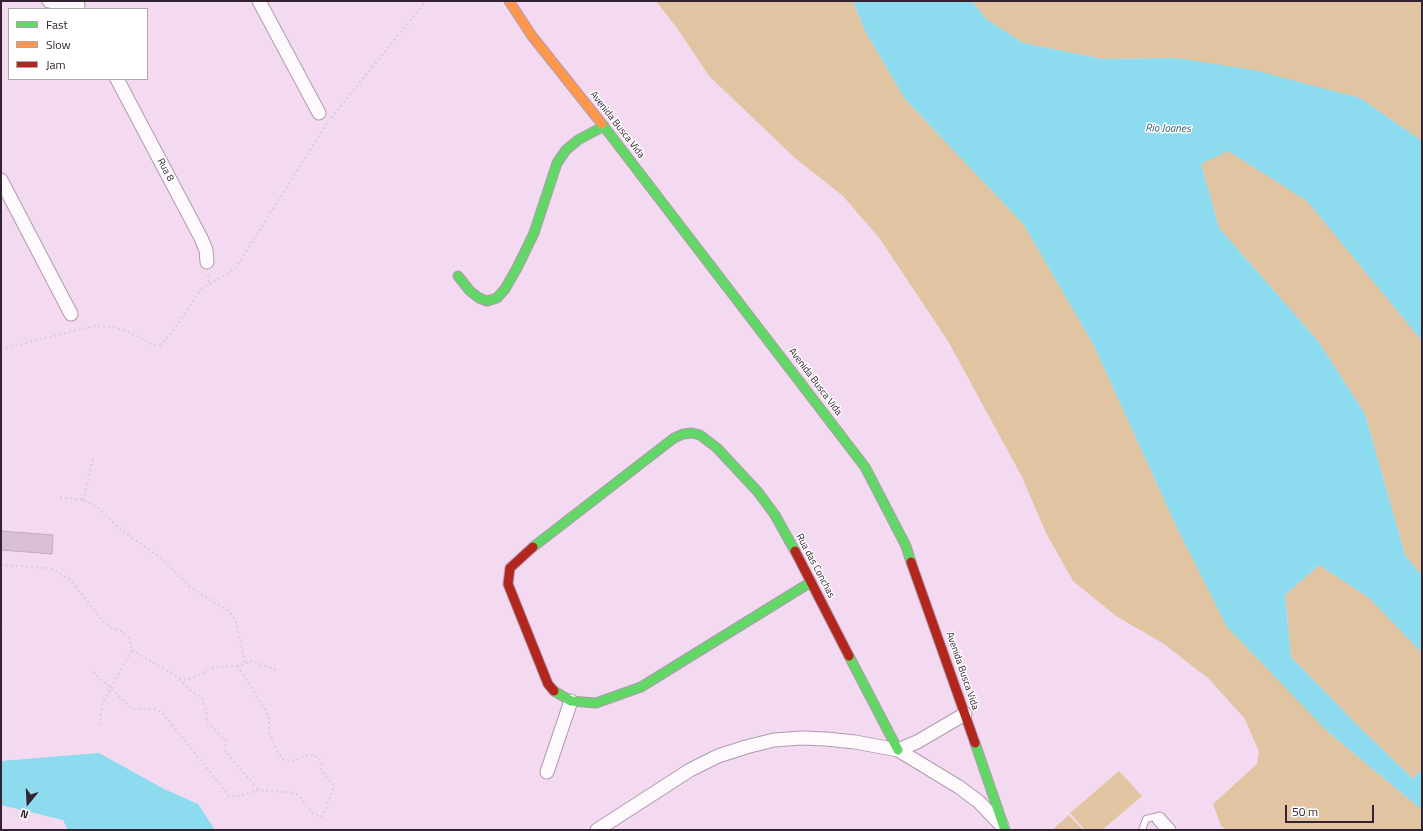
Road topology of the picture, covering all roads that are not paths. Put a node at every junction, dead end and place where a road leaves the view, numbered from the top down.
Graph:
1 (49, 1) edge
2 (259, 1) edge
3 (509, 1) edge
4 (77, 5) edge
5 (118, 80) edge
6 (318, 113) dead end
7 (604, 126) junction
8 (1, 180) edge
9 (207, 262) dead end
10 (458, 276) dead end
11 (71, 314) dead end
12 (811, 582) junction
13 (571, 701) junction
14 (964, 714) junction
15 (898, 750) junction
16 (547, 772) dead end
17 (1159, 819) joint
18 (1004, 829) edge
19 (597, 830) edge
20 (1142, 830) edge
21 (1169, 830) edge

1 - 4 street
2 - 6 street
3 - 7 street, Avenida Busca Vida
5 - 9 street, Rua 8
7 - 10 street
7 - 14 street, Avenida Busca Vida
8 - 11 street
12 - 13 street
12 - 13 street, Rua das Conchas
12 - 15 street, Rua das Conchas
13 - 16 street
14 - 15 street
14 - 18 street, Avenida Busca Vida
15 - 18 street
15 - 19 street
17 - 20 lane
17 - 21 street

